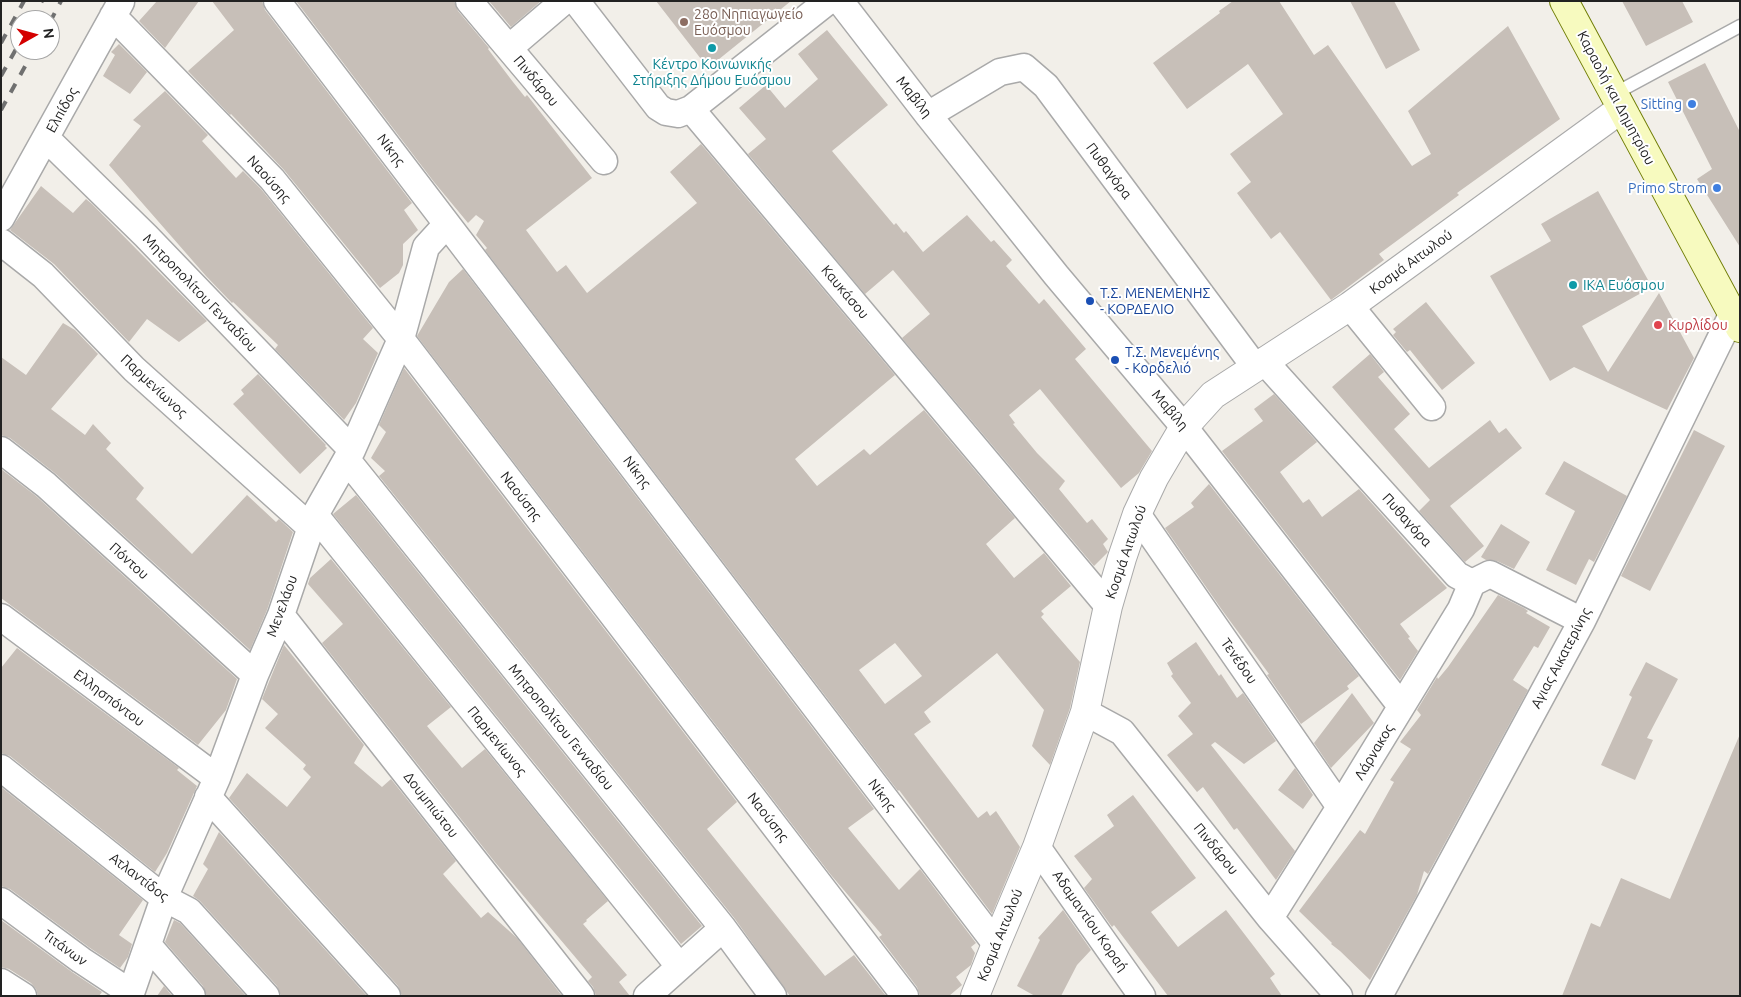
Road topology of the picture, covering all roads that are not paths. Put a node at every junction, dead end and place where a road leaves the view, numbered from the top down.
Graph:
1 (277, 1) edge
2 (469, 1) edge
3 (564, 1) edge
4 (576, 1) edge
5 (1564, 1) edge
6 (842, 3) edge
7 (117, 9) edge
8 (1740, 26) edge
9 (509, 48) junction
10 (1618, 102) junction
11 (691, 109) junction
12 (928, 115) junction
13 (46, 138) junction
14 (604, 161) dead end
15 (1, 218) edge
16 (447, 224) junction
17 (1, 242) edge
18 (1350, 306) junction
19 (1736, 321) edge
20 (401, 339) junction
21 (1259, 364) junction
22 (1432, 408) dead end
23 (1184, 427) junction
24 (1, 450) edge
25 (349, 455) junction
26 (1137, 514) junction
27 (313, 521) junction
28 (1472, 583) junction
29 (1108, 606) junction
30 (281, 614) junction
31 (1, 617) edge
32 (1582, 621) junction
33 (255, 675) junction
34 (1401, 706) junction
35 (1085, 712) junction
36 (1, 768) edge
37 (212, 787) junction
38 (1340, 807) junction
39 (1037, 847) junction
40 (164, 898) junction
41 (1, 900) edge
42 (1270, 918) junction
43 (723, 928) junction
44 (148, 944) junction
45 (996, 944) junction
46 (679, 966) junction
47 (1, 982) edge
48 (131, 994) edge
49 (980, 994) edge
50 (23, 996) edge
51 (192, 996) edge
52 (266, 996) edge
53 (387, 996) edge
54 (581, 996) edge
55 (648, 996) edge
56 (773, 996) edge
57 (905, 996) edge
58 (1142, 996) edge
59 (1339, 996) edge
60 (1379, 996) edge

1 - 16 street, Νίκης
2 - 9 street, Πινδάρου
3 - 9 street
4 - 11 street
5 - 10 main road, Καραολή και Δημητρίου
6 - 11 street
6 - 12 street, Μαβίλη
7 - 13 street, Ελπίδος
7 - 20 street, Ναούσης
8 - 10 lane
9 - 14 street, Πινδάρου
10 - 18 street, Κοσμά Αιτωλού
10 - 19 main road, Καραολή και Δημητρίου
11 - 29 street, Καυκάσου
12 - 21 street, Πυθαγόρα
12 - 23 street, Μαβίλη
13 - 15 street, Ελπίδος
13 - 25 street, Μητροπολίτου Γενναδίου
16 - 20 street, Μενελάου
16 - 45 street, Νίκης
17 - 27 street, Παρμενίωνος
18 - 21 street, Κοσμά Αιτωλού
18 - 22 street
19 - 32 street, Αγιας Αικατερίνης
20 - 25 street, Μενελάου
20 - 57 street, Ναούσης
21 - 23 street, Κοσμά Αιτωλού
21 - 28 street, Πυθαγόρα
23 - 26 street, Κοσμά Αιτωλού
23 - 34 street, Μαβίλη
24 - 33 street, Πόντου
25 - 27 street, Μενελάου
25 - 43 street, Μητροπολίτου Γενναδίου
26 - 29 street, Κοσμά Αιτωλού
26 - 38 street, Τενέδου
27 - 30 street, Μενελάου
27 - 46 street, Παρμενίωνος
28 - 32 street
28 - 34 street, Λάρνακος
29 - 35 street, Κοσμά Αιτωλού
30 - 33 street, Μενελάου
30 - 54 street, Δουμπιώτου
31 - 37 street, Ελλησπόντου
32 - 60 street, Αγιας Αικατερίνης
33 - 37 street, Μενελάου
34 - 38 street, Λάρνακος
35 - 39 street, Κοσμά Αιτωλού
35 - 42 street, Πινδάρου
36 - 40 street, Ατλαντίδος
37 - 40 street, Μενελάου
37 - 53 street, Ελλησπόντου
38 - 42 street, Λάρνακος
39 - 45 street, Κοσμά Αιτωλού
39 - 58 street, Αδαμαντίου Κοραή
40 - 44 street, Μενελάου
40 - 52 street, Ατλαντίδος
41 - 48 street, Τιτάνων
42 - 59 street, Πινδάρου
43 - 46 street
43 - 56 street, Μητροπολίτου Γενναδίου
44 - 48 street, Μενελάου
44 - 51 street
45 - 49 street, Κοσμά Αιτωλού
46 - 55 street
47 - 50 street

